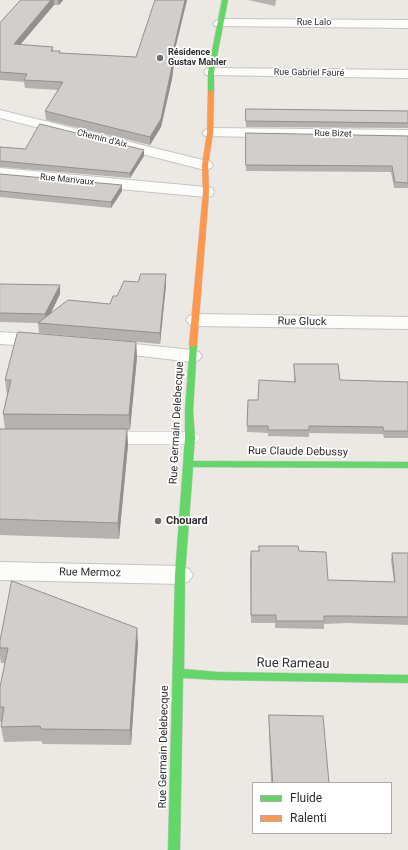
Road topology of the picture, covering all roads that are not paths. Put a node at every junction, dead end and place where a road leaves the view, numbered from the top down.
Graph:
1 (225, 0) edge
2 (219, 23) junction
3 (408, 24) edge
4 (211, 72) junction
5 (408, 74) edge
6 (0, 114) edge
7 (210, 133) junction
8 (408, 135) edge
9 (205, 165) junction
10 (0, 173) edge
11 (206, 192) junction
12 (196, 320) junction
13 (408, 323) edge
14 (0, 338) edge
15 (61, 343) edge
16 (91, 345) edge
17 (192, 356) junction
18 (84, 438) edge
19 (190, 438) junction
20 (188, 464) junction
21 (408, 465) edge
22 (0, 571) edge
23 (180, 575) junction
24 (177, 673) junction
25 (408, 679) edge
26 (174, 850) edge

1 - 2 street, Rue Germain Delebecque
2 - 3 street, Rue Lalo
2 - 4 street, Rue Germain Delebecque
4 - 5 street, Rue Gabriel Fauré
4 - 7 street, Rue Germain Delebecque
6 - 9 street, Chemin d'Aix
7 - 8 street, Rue Bizet
7 - 9 street, Rue Germain Delebecque
9 - 11 street, Rue Germain Delebecque
10 - 11 street, Rue Marivaux
11 - 12 street, Rue Germain Delebecque
12 - 13 street, Rue Gluck
12 - 17 street, Rue Germain Delebecque
14 - 15 street
16 - 17 street
17 - 19 street, Rue Germain Delebecque
18 - 19 lane
19 - 20 street, Rue Germain Delebecque
20 - 21 street, Rue Claude Debussy
20 - 23 street, Rue Germain Delebecque
22 - 23 street, Rue Mermoz
23 - 24 street, Rue Germain Delebecque
24 - 25 street, Rue Rameau
24 - 26 street, Rue Germain Delebecque

